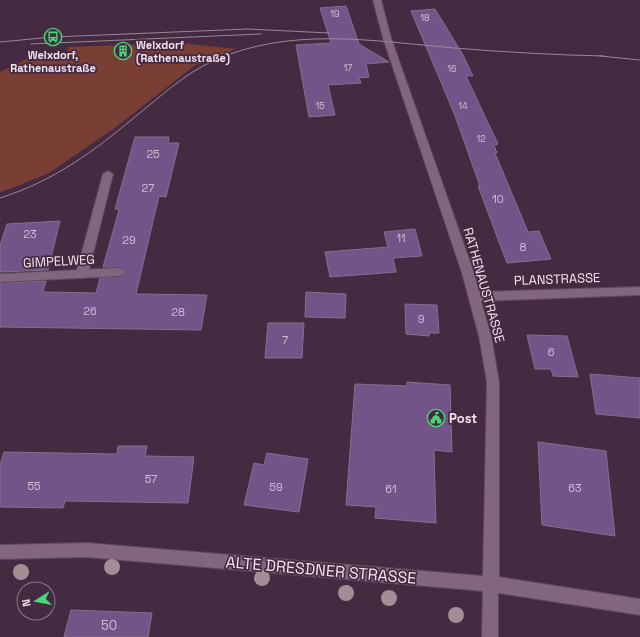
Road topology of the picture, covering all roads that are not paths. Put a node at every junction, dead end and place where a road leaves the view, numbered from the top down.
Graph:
1 (377, 0) edge
2 (108, 174) dead end
3 (119, 272) dead end
4 (82, 274) junction
5 (0, 278) edge
6 (640, 291) edge
7 (475, 297) junction
8 (0, 552) edge
9 (490, 584) junction
10 (640, 607) edge
11 (490, 637) edge

1 - 7 street, RATHENAUSTRASSE
2 - 4 street
3 - 4 street, GIMPELWEG
4 - 5 street, GIMPELWEG
6 - 7 street, PLANSTRASSE
7 - 9 street, RATHENAUSTRASSE
8 - 9 street, ALTE DRESDNER STRASSE
9 - 10 street, ALTE DRESDNER STRASSE
9 - 11 street, RATHENAUSTRASSE

